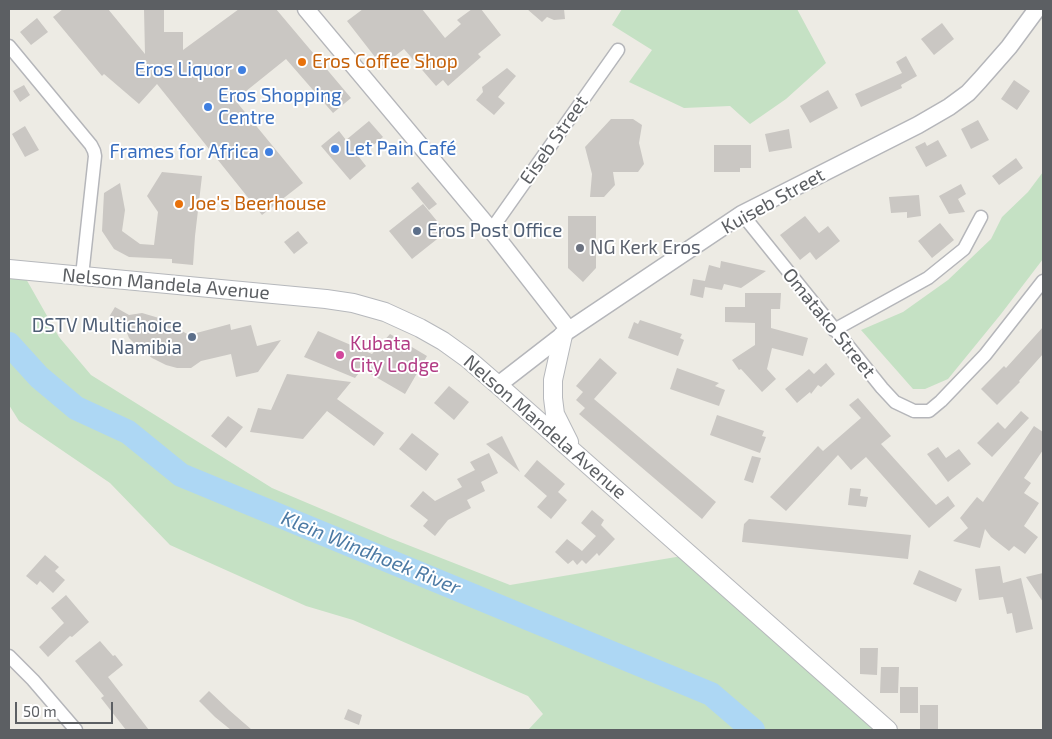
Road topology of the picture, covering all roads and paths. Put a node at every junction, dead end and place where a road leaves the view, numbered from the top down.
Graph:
1 (306, 9) edge
2 (1037, 9) edge
3 (9, 46) edge
4 (618, 50) dead end
5 (742, 214) junction
6 (982, 217) dead end
7 (491, 230) junction
8 (9, 269) edge
9 (82, 276) junction
10 (1043, 281) edge
11 (834, 330) junction
12 (566, 332) junction
13 (498, 385) junction
14 (573, 451) junction
15 (9, 656) edge
16 (76, 730) edge
17 (888, 730) edge

1 - 7 street
2 - 5 street, Kuiseb Street
3 - 9 street
4 - 7 street, Eiseb Street
5 - 11 street, Omatako Street
5 - 12 street, Kuiseb Street
6 - 11 street
7 - 12 street
8 - 9 main road, Nelson Mandela Avenue
9 - 13 main road, Nelson Mandela Avenue
10 - 11 street, Omatako Street
12 - 13 street, Kuiseb Street
12 - 14 main road
13 - 14 main road, Nelson Mandela Avenue
14 - 17 main road, Nelson Mandela Avenue
15 - 16 street

